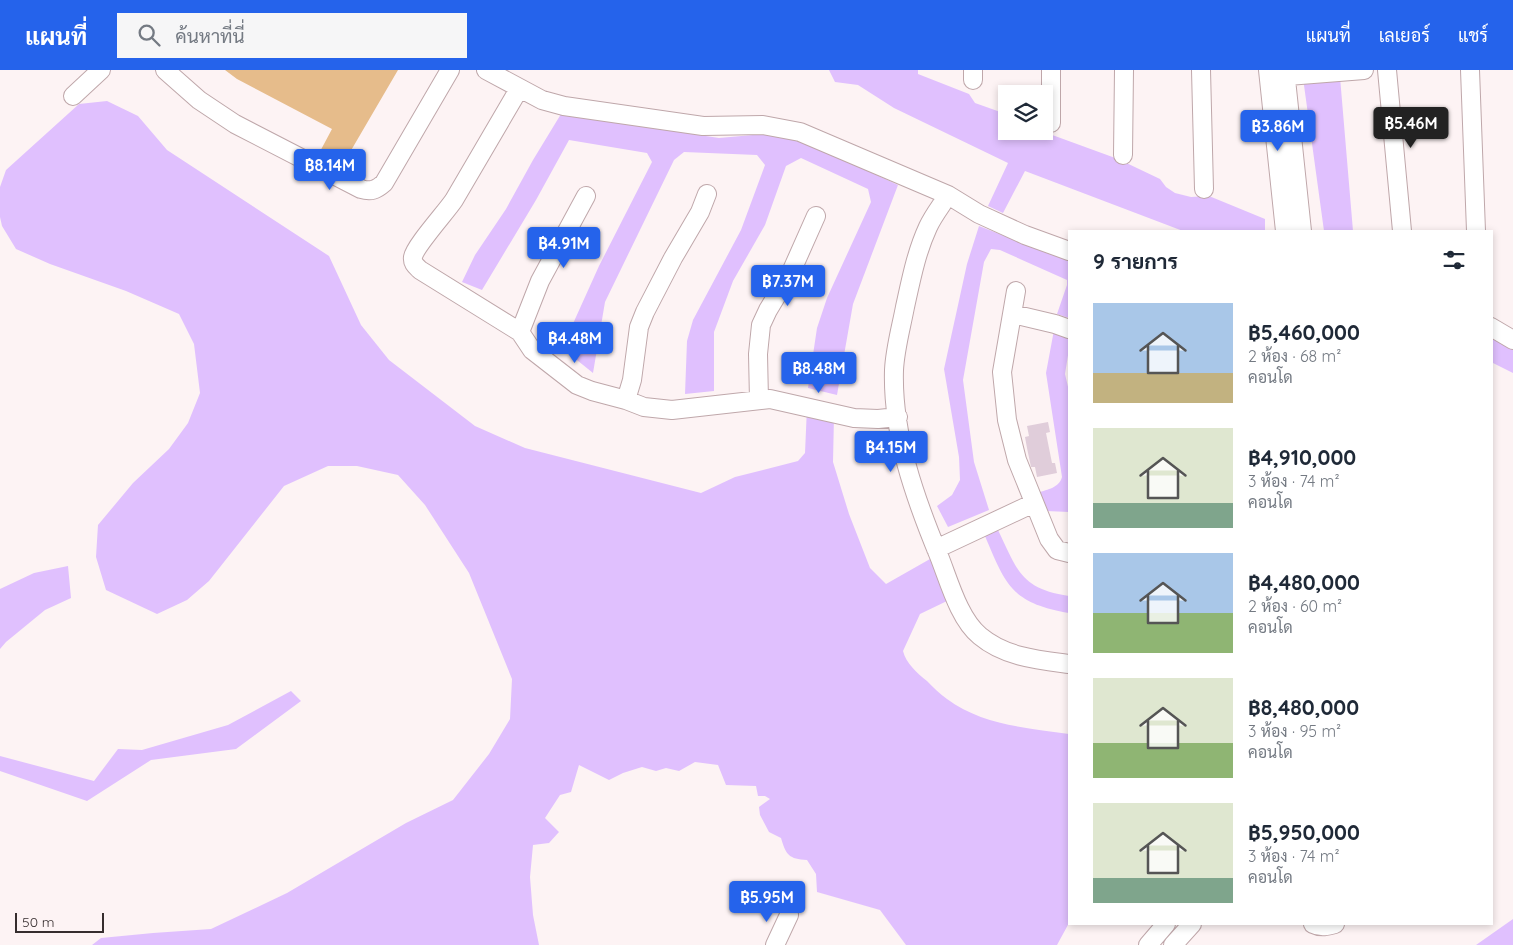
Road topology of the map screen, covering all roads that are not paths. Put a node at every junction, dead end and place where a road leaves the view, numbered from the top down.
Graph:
1 (102, 70) edge
2 (165, 70) edge
3 (450, 70) edge
4 (486, 70) edge
5 (1051, 70) edge
6 (1124, 70) edge
7 (1201, 70) edge
8 (1364, 70) edge
9 (1387, 70) edge
10 (1470, 70) edge
11 (1277, 73) edge
12 (1051, 85) edge
13 (519, 89) junction
14 (73, 96) dead end
15 (1123, 155) dead end
16 (1204, 189) dead end
17 (707, 194) dead end
18 (948, 195) junction
19 (586, 196) dead end
20 (816, 216) dead end
21 (1285, 230) edge
22 (1302, 230) edge
23 (1402, 230) edge
24 (1476, 230) edge
25 (1068, 251) edge
26 (1016, 291) dead end
27 (1013, 314) junction
28 (1062, 326) edge
29 (1493, 329) edge
30 (520, 332) junction
31 (1513, 340) edge
32 (626, 400) junction
33 (759, 400) junction
34 (898, 416) junction
35 (1034, 503) junction
36 (936, 549) junction
37 (1068, 553) edge
38 (1068, 664) edge
39 (789, 915) dead end
40 (1165, 925) edge
41 (1191, 925) edge
42 (1196, 925) edge
43 (1316, 925) edge
44 (1331, 925) edge
45 (1154, 943) edge
46 (775, 945) edge
47 (1174, 945) edge
48 (1192, 945) edge

1 - 14 street
2 - 3 street
4 - 13 street
5 - 12 street
6 - 15 street
7 - 16 street
8 - 11 street
9 - 23 street
10 - 24 street
11 - 21 street
11 - 22 street
13 - 18 street
13 - 30 street
17 - 32 street
18 - 25 street
18 - 34 street
19 - 30 street
20 - 33 street
26 - 27 street
27 - 28 street
27 - 35 street
29 - 31 street
30 - 32 street
32 - 33 street
33 - 34 street
34 - 36 street
35 - 36 street
35 - 37 street
36 - 38 street
39 - 46 street
40 - 45 street
41 - 47 street
42 - 48 street
43 - 44 street

